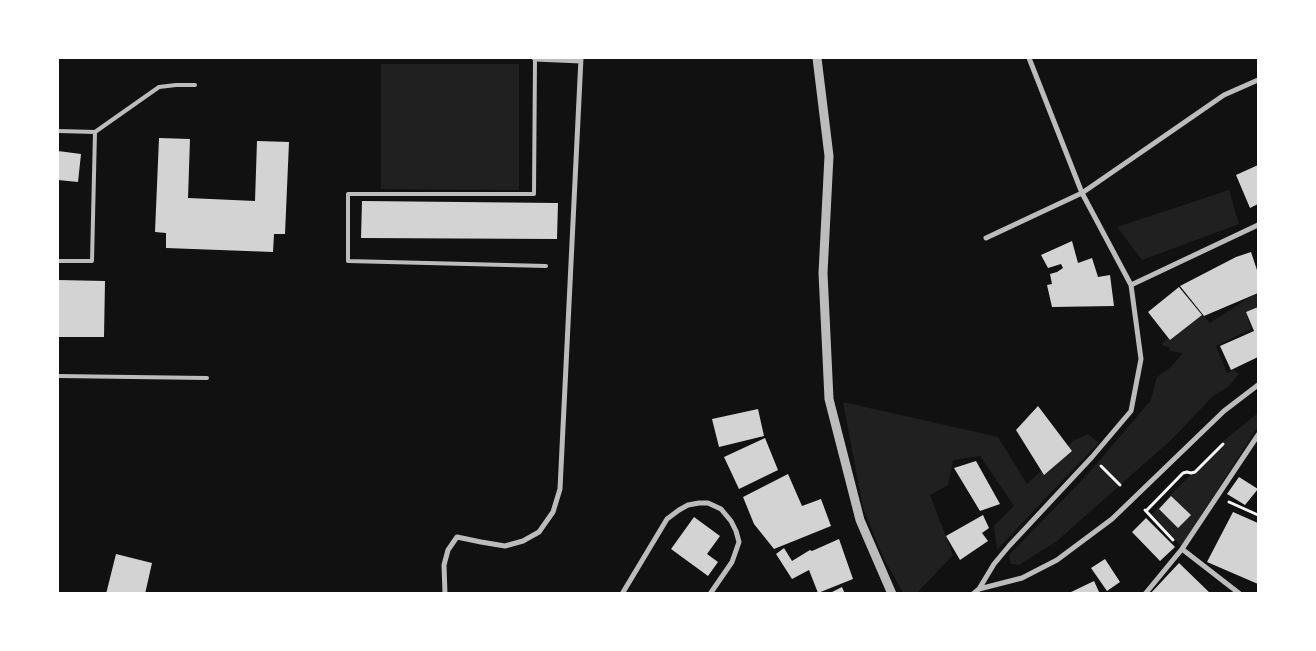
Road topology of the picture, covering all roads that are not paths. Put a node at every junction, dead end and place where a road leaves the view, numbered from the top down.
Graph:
1 (534, 58) edge
2 (817, 58) edge
3 (1029, 58) edge
4 (581, 59) edge
5 (1258, 80) edge
6 (195, 85) dead end
7 (58, 131) edge
8 (95, 132) junction
9 (1082, 193) junction
10 (1258, 224) edge
11 (986, 238) dead end
12 (58, 261) edge
13 (546, 266) dead end
14 (1131, 285) junction
15 (58, 376) edge
16 (207, 378) dead end
17 (1258, 386) edge
18 (1258, 435) edge
19 (1182, 549) junction
20 (979, 589) junction
21 (445, 594) edge
22 (622, 594) edge
23 (710, 594) edge
24 (892, 594) edge
25 (973, 594) edge
26 (1145, 594) edge
27 (1240, 594) edge

1 - 4 street
1 - 13 lane
2 - 24 street
3 - 9 street
4 - 21 street
5 - 9 street
6 - 8 lane
7 - 8 lane
8 - 12 lane
9 - 11 street
9 - 14 street
10 - 14 street
14 - 20 street
15 - 16 lane
17 - 20 street
18 - 19 street
19 - 26 street
19 - 27 street
20 - 25 street
22 - 23 street

